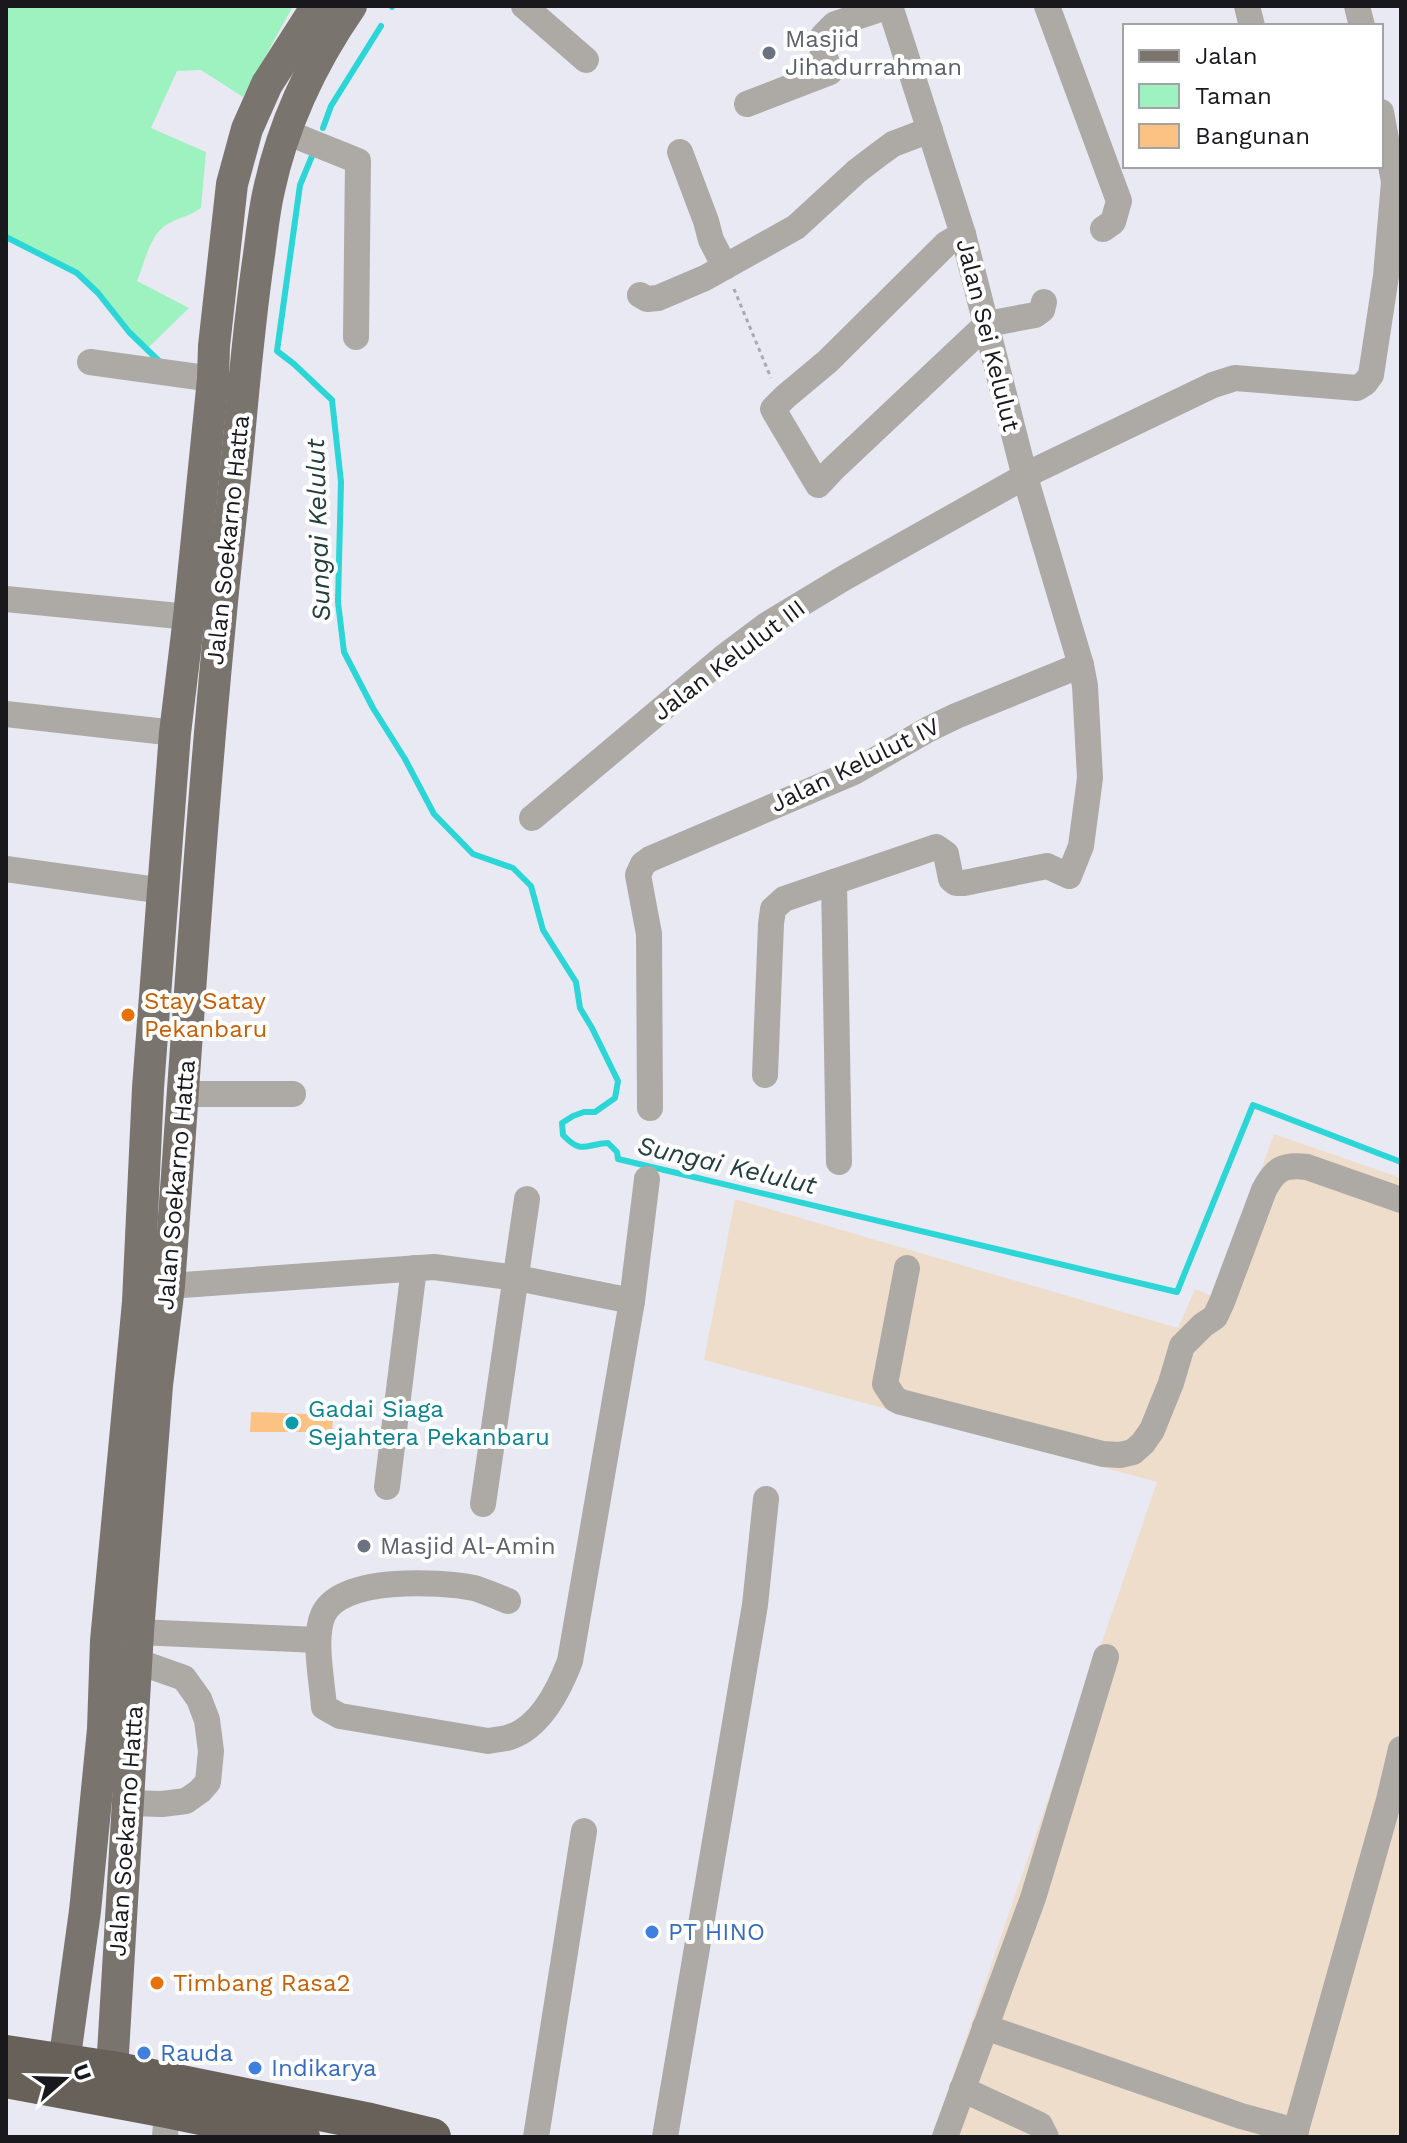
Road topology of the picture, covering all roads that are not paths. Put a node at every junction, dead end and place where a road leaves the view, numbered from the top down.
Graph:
1 (317, 6) edge
2 (351, 6) edge
3 (524, 6) edge
4 (890, 6) edge
5 (1047, 6) edge
6 (586, 60) dead end
7 (747, 104) dead end
8 (1383, 121) edge
9 (930, 130) junction
10 (286, 132) junction
11 (680, 152) dead end
12 (1397, 181) edge
13 (1103, 229) dead end
14 (963, 234) junction
15 (725, 267) junction
16 (640, 295) dead end
17 (1044, 302) dead end
18 (987, 324) junction
19 (356, 337) dead end
20 (90, 362) dead end
21 (213, 379) junction
22 (1025, 477) junction
23 (6, 599) edge
24 (189, 617) junction
25 (1081, 665) junction
26 (6, 714) edge
27 (175, 733) junction
28 (532, 818) dead end
29 (6, 869) edge
30 (834, 882) junction
31 (164, 891) junction
32 (154, 1021) junction
33 (189, 1023) junction
34 (765, 1075) dead end
35 (183, 1094) junction
36 (293, 1094) dead end
37 (650, 1108) dead end
38 (839, 1162) dead end
39 (647, 1179) dead end
40 (527, 1199) dead end
41 (1401, 1200) edge
42 (414, 1268) junction
43 (907, 1268) dead end
44 (517, 1278) junction
45 (169, 1286) junction
46 (632, 1301) junction
47 (387, 1487) dead end
48 (766, 1499) dead end
49 (483, 1504) dead end
50 (508, 1601) dead end
51 (318, 1640) junction
52 (137, 1647) junction
53 (1106, 1657) dead end
54 (1401, 1749) edge
55 (127, 1803) junction
56 (584, 1831) dead end
57 (985, 2027) junction
58 (6, 2054) edge
59 (62, 2075) junction
60 (6, 2079) edge
61 (110, 2084) junction
62 (962, 2089) junction
63 (167, 2109) edge
64 (1295, 2134) edge
65 (301, 2137) edge
66 (432, 2137) edge
67 (536, 2137) edge
68 (665, 2137) edge
69 (945, 2137) edge
70 (1046, 2137) edge

1 - 21 main road, Jalan Soekarno Hatta
2 - 10 main road, Jalan Soekarno Hatta
3 - 6 street
4 - 7 street
4 - 9 street, Jalan Sei Kelulut
5 - 13 street
8 - 12 street
9 - 14 street, Jalan Sei Kelulut
9 - 15 street
10 - 19 street
10 - 33 main road, Jalan Soekarno Hatta
11 - 15 street
12 - 22 street, Jalan Kelulut III
14 - 18 street, Jalan Sei Kelulut
14 - 18 street
15 - 16 street
17 - 18 street
18 - 22 street, Jalan Sei Kelulut
20 - 21 street
21 - 24 main road, Jalan Soekarno Hatta
22 - 25 street, Jalan Sei Kelulut
22 - 28 street, Jalan Kelulut III
23 - 24 street
24 - 27 main road, Jalan Soekarno Hatta
25 - 30 street, Jalan Sei Kelulut
25 - 37 street, Jalan Kelulut IV
26 - 27 street
27 - 31 main road, Jalan Soekarno Hatta
29 - 31 street
30 - 34 street
30 - 38 street
31 - 32 main road, Jalan Soekarno Hatta
32 - 33 main road
32 - 59 main road, Jalan Soekarno Hatta
33 - 35 main road, Jalan Soekarno Hatta
35 - 36 street
35 - 45 main road, Jalan Soekarno Hatta
39 - 46 street
40 - 44 street
41 - 43 street
42 - 44 street
42 - 45 street
42 - 47 street
44 - 46 street
44 - 49 street
45 - 52 main road, Jalan Soekarno Hatta
46 - 51 street
48 - 68 street
50 - 51 street
51 - 52 street
52 - 55 main road, Jalan Soekarno Hatta
52 - 55 street
53 - 57 street
54 - 64 street
55 - 61 main road, Jalan Soekarno Hatta
56 - 67 street
57 - 62 street
57 - 64 street
58 - 59 highway
59 - 60 highway
59 - 61 highway
61 - 63 highway
62 - 69 street
62 - 70 street
63 - 65 highway
63 - 66 highway

